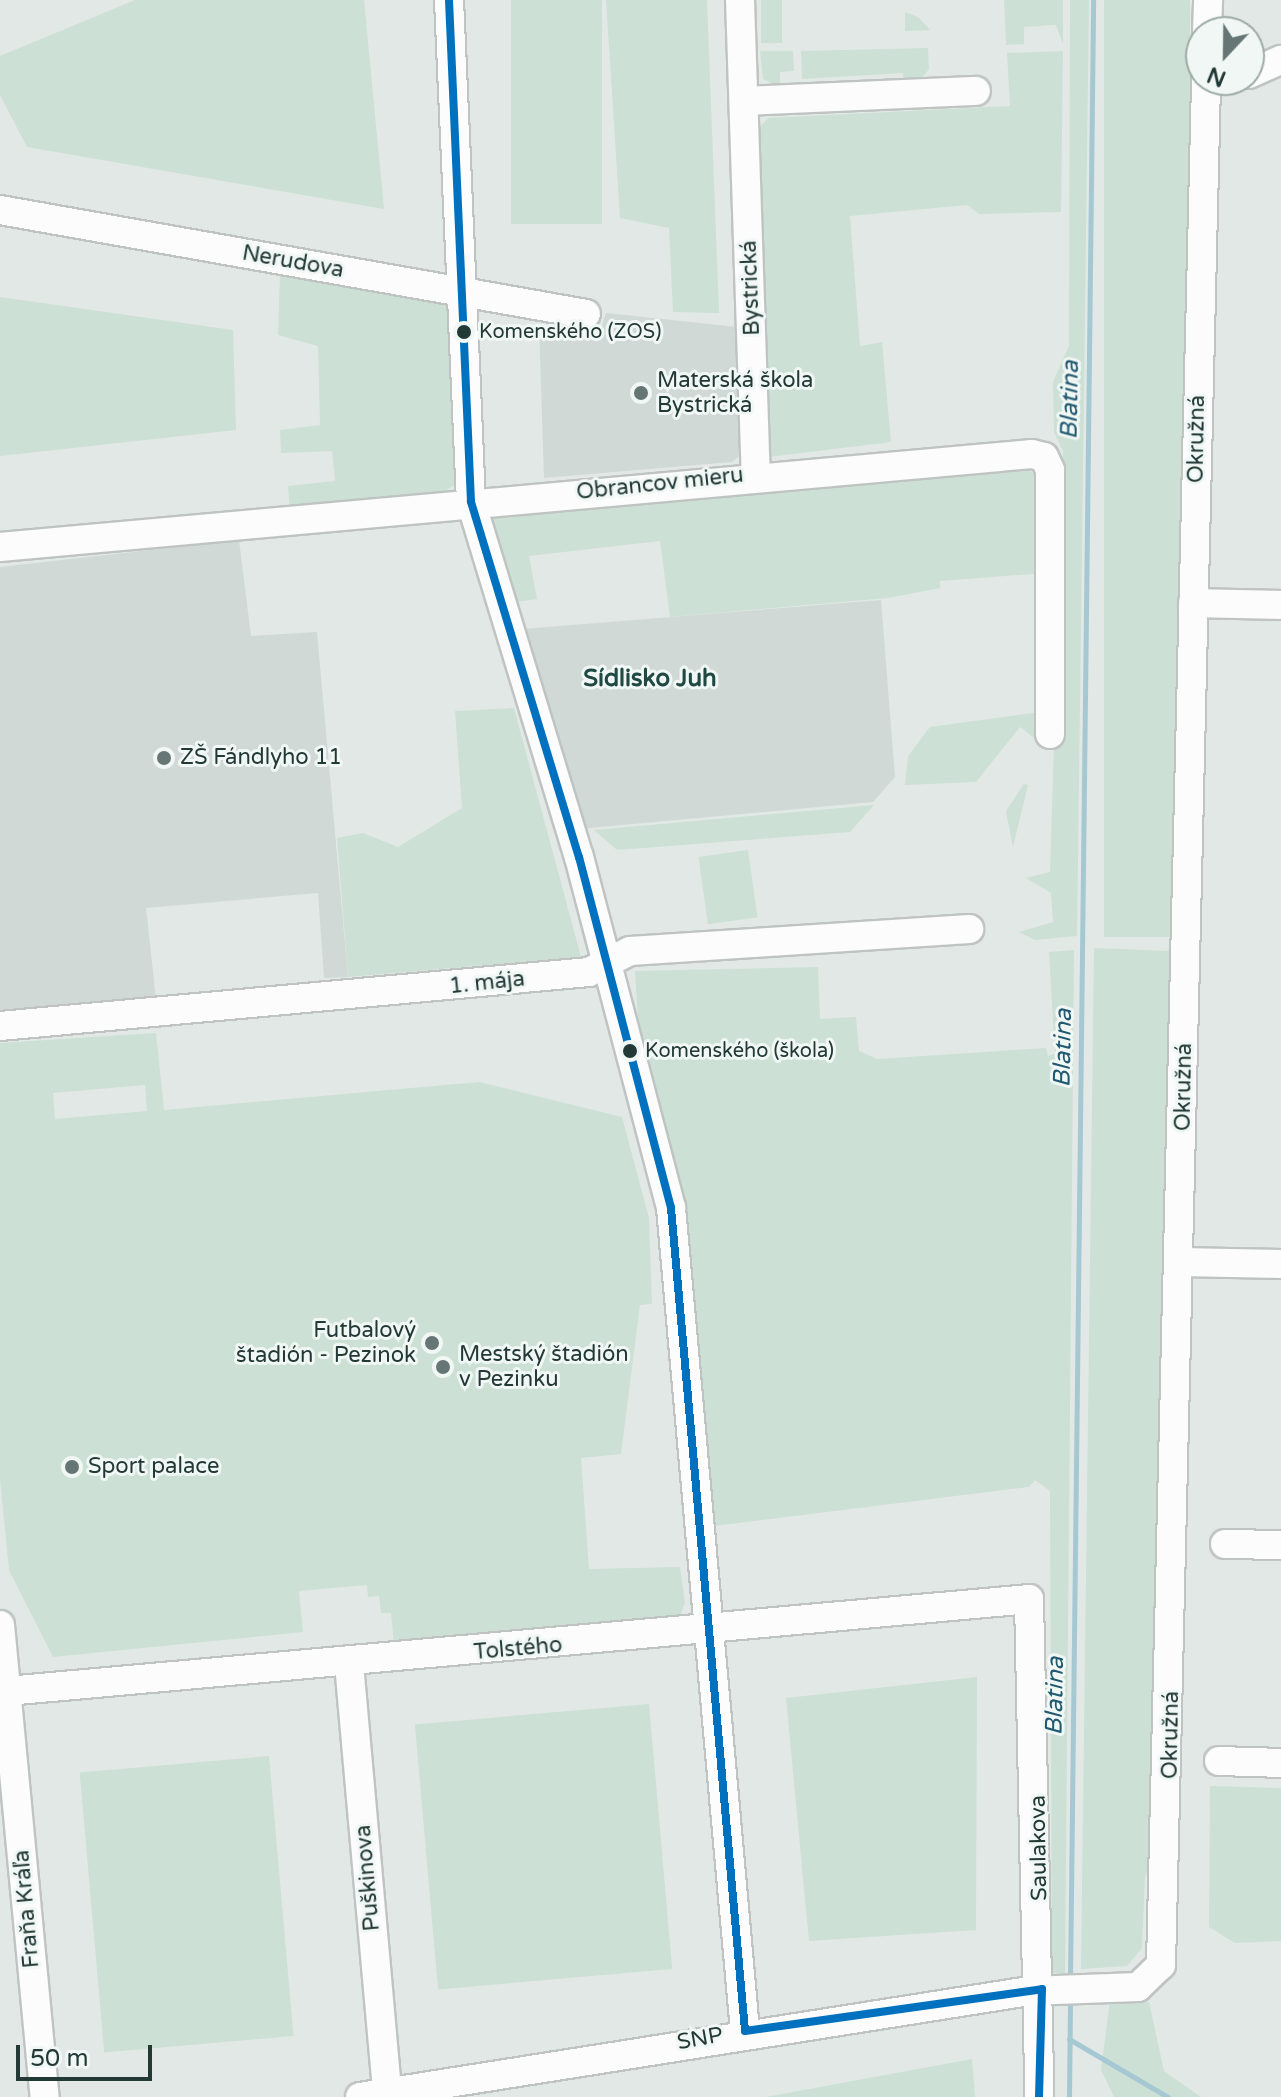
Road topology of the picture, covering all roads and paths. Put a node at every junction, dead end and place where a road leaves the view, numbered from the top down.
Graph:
1 (449, 0) edge
2 (740, 0) edge
3 (976, 91) dead end
4 (1206, 96) edge
5 (746, 101) junction
6 (0, 210) edge
7 (467, 293) junction
8 (586, 314) dead end
9 (756, 474) junction
10 (471, 502) junction
11 (0, 547) edge
12 (1193, 603) junction
13 (1281, 605) edge
14 (1050, 734) dead end
15 (969, 929) dead end
16 (602, 964) junction
17 (0, 1026) edge
18 (1181, 1262) junction
19 (1281, 1264) edge
20 (1225, 1544) dead end
21 (1281, 1545) edge
22 (1029, 1599) joint
23 (0, 1625) edge
24 (710, 1632) junction
25 (349, 1664) junction
26 (7, 1691) junction
27 (1219, 1761) dead end
28 (1281, 1763) edge
29 (1049, 1989) junction
30 (745, 2031) junction
31 (497, 2085) edge
32 (373, 2095) edge
33 (45, 2097) edge
34 (1039, 2097) edge

1 - 7 street
2 - 5 street, Bystrická
3 - 5 street
4 - 12 street, Okružná
5 - 9 street, Bystrická
6 - 7 street, Nerudova
7 - 8 street, Nerudova
7 - 10 street
9 - 10 street, Obrancov mieru
9 - 14 street, Obrancov mieru
10 - 11 street, Obrancov mieru
10 - 16 street
12 - 13 street
12 - 18 street, Okružná
15 - 16 street, 1. mája
16 - 17 street, 1. mája
16 - 24 street
18 - 19 street
18 - 29 street, Okružná
20 - 21 street
22 - 24 street, Tolstého
22 - 29 street, Saulakova
23 - 26 street, Fraňa Kráľa
24 - 25 street, Tolstého
24 - 30 street
25 - 26 street, Tolstého
25 - 32 street, Puškinova
26 - 33 street, Fraňa Kráľa
27 - 28 street
29 - 30 street, SNP
29 - 34 street, Saulakova
30 - 31 street, SNP
31 - 32 street, SNP

